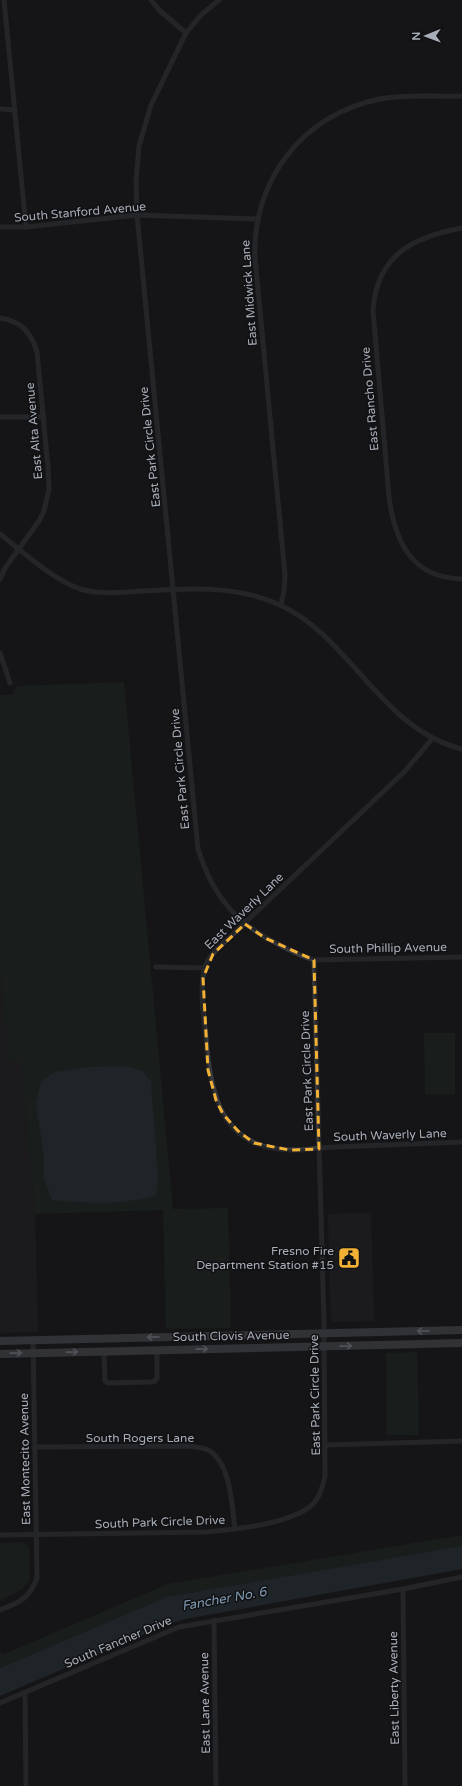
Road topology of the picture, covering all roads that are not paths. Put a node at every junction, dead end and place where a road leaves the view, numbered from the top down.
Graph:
1 (4, 0) edge
2 (151, 0) edge
3 (219, 0) edge
4 (186, 33) junction
5 (462, 96) edge
6 (0, 109) edge
7 (15, 110) junction
8 (137, 215) junction
9 (257, 220) junction
10 (0, 227) edge
11 (26, 227) junction
12 (462, 228) edge
13 (0, 318) edge
14 (0, 417) edge
15 (44, 417) junction
16 (0, 534) edge
17 (19, 549) junction
18 (0, 579) edge
19 (462, 579) edge
20 (174, 589) junction
21 (281, 605) junction
22 (0, 653) edge
23 (10, 683) dead end
24 (432, 739) junction
25 (462, 749) edge
26 (245, 924) junction
27 (462, 957) edge
28 (314, 960) junction
29 (156, 967) dead end
30 (204, 968) junction
31 (462, 1142) edge
32 (319, 1149) junction
33 (462, 1330) edge
34 (324, 1334) junction
35 (33, 1340) junction
36 (0, 1341) edge
37 (462, 1343) edge
38 (324, 1346) junction
39 (157, 1350) junction
40 (104, 1351) junction
41 (33, 1353) junction
42 (0, 1354) edge
43 (462, 1441) edge
44 (326, 1445) junction
45 (34, 1448) junction
46 (314, 1503) joint
47 (235, 1529) junction
48 (36, 1535) junction
49 (0, 1536) edge
50 (462, 1577) edge
51 (403, 1590) junction
52 (0, 1610) edge
53 (214, 1620) junction
54 (24, 1693) junction
55 (0, 1703) edge
56 (26, 1786) edge
57 (216, 1786) edge
58 (405, 1786) edge

1 - 7 street
2 - 4 street
3 - 4 street, East Park Circle Drive
4 - 8 street, East Park Circle Drive
5 - 9 street, East Midwick Lane
6 - 7 street
7 - 11 street
8 - 9 street, South Stanford Avenue
8 - 11 street, South Stanford Avenue
8 - 20 street, East Park Circle Drive
9 - 21 street, East Midwick Lane
10 - 11 street, South Stanford Avenue
12 - 19 street, East Rancho Drive
13 - 15 street, East Alta Avenue
14 - 15 street
15 - 17 street, East Alta Avenue
16 - 17 street
17 - 18 street, East Alta Avenue
17 - 20 street
20 - 21 street
20 - 26 street, East Park Circle Drive
21 - 24 street
22 - 23 street
24 - 25 street
24 - 26 street, East Waverly Lane
26 - 28 street, East Park Circle Drive
26 - 30 street, East Waverly Lane
27 - 28 street, South Phillip Avenue
28 - 32 street, East Park Circle Drive
29 - 30 street
30 - 32 street, East Waverly Lane
31 - 32 street, South Waverly Lane
32 - 34 street, East Park Circle Drive
33 -> 34 main road, South Clovis Avenue
34 -> 35 main road, South Clovis Avenue
34 - 38 street, East Park Circle Drive
35 - 36 main road, South Clovis Avenue
35 - 41 street, East Montecito Avenue
38 -> 37 main road, South Clovis Avenue
39 -> 38 main road, South Clovis Avenue
38 - 44 street, East Park Circle Drive
39 - 40 main road, South Clovis Avenue
39 - 40 street
41 -> 40 main road, South Clovis Avenue
42 -> 41 main road, South Clovis Avenue
41 - 45 street, East Montecito Avenue
43 - 44 street
44 - 46 street, East Park Circle Drive
45 - 47 street, South Rogers Lane
45 - 48 street, East Montecito Avenue
46 - 47 street, South Park Circle Drive
47 - 48 street, South Park Circle Drive
48 - 49 street, South Park Circle Drive
48 - 52 street, East Montecito Avenue
50 - 51 street, South Fancher Drive
51 - 53 street, South Fancher Drive
51 - 58 street, East Liberty Avenue
53 - 54 street, South Fancher Drive
53 - 57 street, East Lane Avenue
54 - 55 street, South Fancher Drive
54 - 56 street

